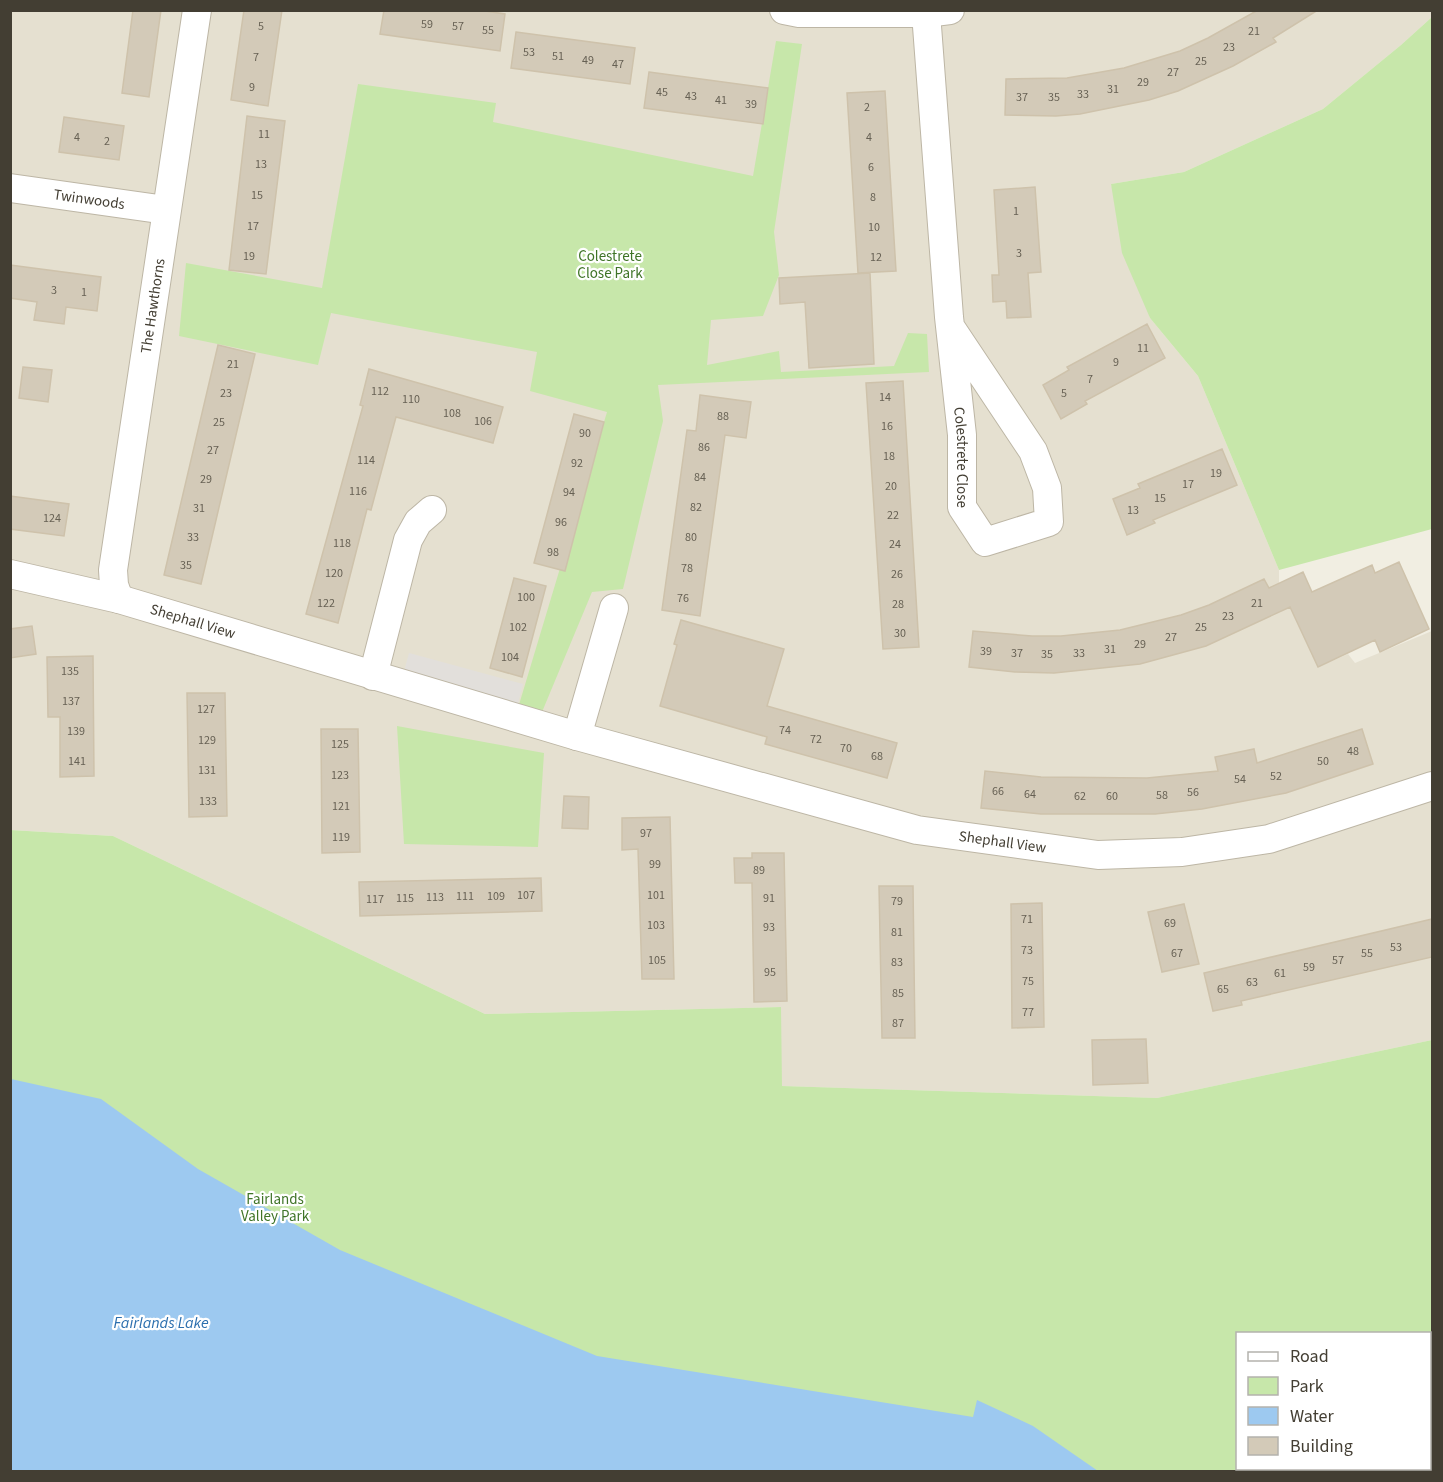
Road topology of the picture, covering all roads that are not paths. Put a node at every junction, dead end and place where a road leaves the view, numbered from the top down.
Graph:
1 (197, 10) edge
2 (784, 10) edge
3 (938, 12) edge
4 (10, 188) edge
5 (166, 210) junction
6 (951, 328) junction
7 (432, 510) dead end
8 (10, 574) edge
9 (119, 599) junction
10 (614, 608) dead end
11 (373, 676) junction
12 (577, 736) junction
13 (1432, 786) edge

1 - 5 street, The Hawthorns
2 - 3 street
3 - 6 street, Colestrete Close
4 - 5 street, Twinwoods
5 - 9 street, The Hawthorns
6 - 6 street, Colestrete Close
7 - 11 street
8 - 9 street, Shephall View
9 - 11 street, Shephall View
10 - 12 street
11 - 12 street, Shephall View
12 - 13 street, Shephall View

